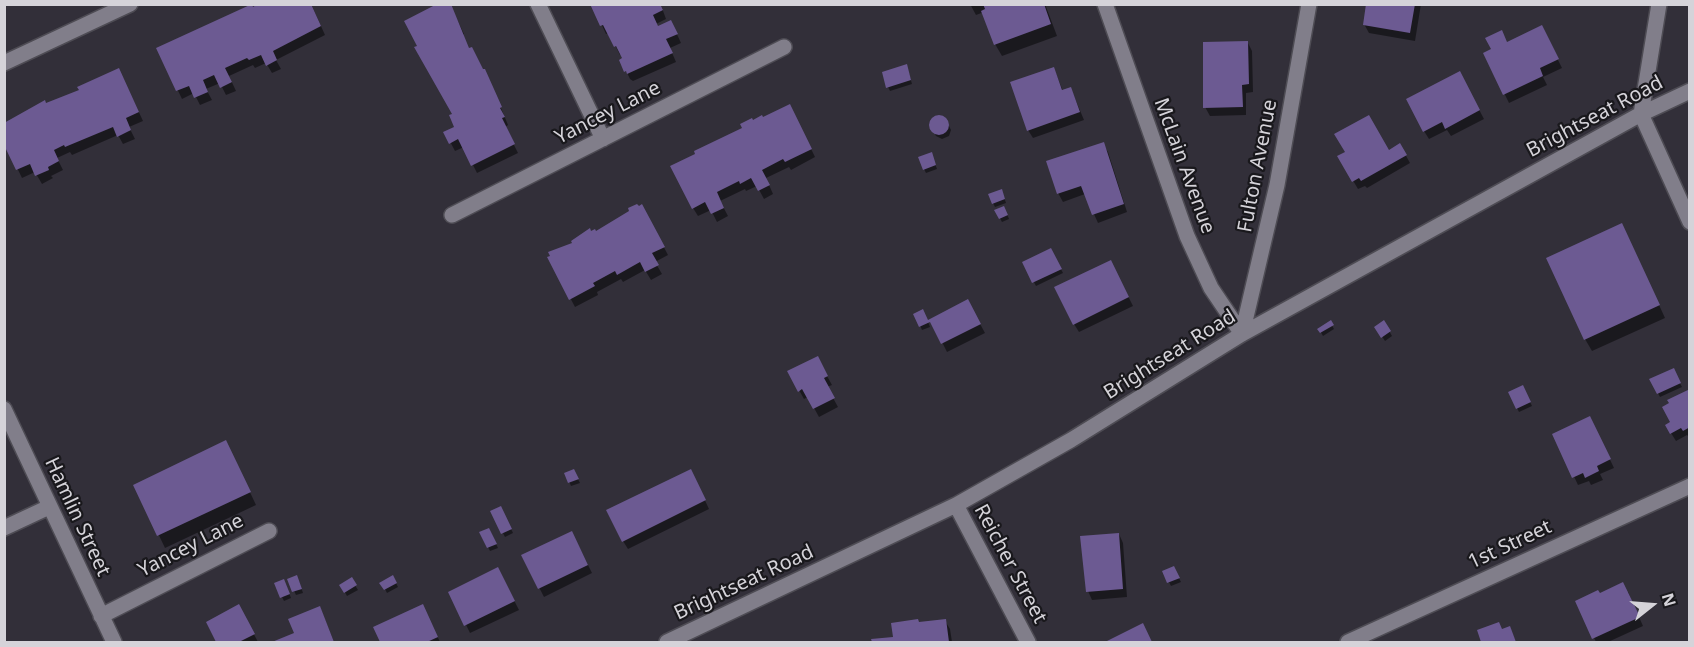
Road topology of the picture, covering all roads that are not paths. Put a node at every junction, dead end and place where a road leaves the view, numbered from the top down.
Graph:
1 (130, 4) edge
2 (538, 4) edge
3 (1105, 4) edge
4 (1309, 4) edge
5 (1659, 4) edge
6 (784, 47) dead end
7 (4, 63) edge
8 (1689, 91) edge
9 (1641, 114) junction
10 (603, 139) junction
11 (452, 215) dead end
12 (1689, 222) edge
13 (1242, 334) junction
14 (4, 410) edge
15 (1689, 486) edge
16 (956, 505) junction
17 (49, 507) junction
18 (4, 528) edge
19 (269, 531) dead end
20 (101, 616) junction
21 (114, 642) edge
22 (667, 642) edge
23 (1028, 642) edge
24 (1348, 642) edge

1 - 7 street
2 - 10 street
3 - 13 street, McLain Avenue
4 - 13 street, Fulton Avenue
5 - 9 street
6 - 10 street, Yancey Lane
8 - 9 street, Brightseat Road
9 - 12 street
9 - 13 street, Brightseat Road
10 - 11 street, Yancey Lane
13 - 16 street, Brightseat Road
14 - 17 street, Hamlin Street
15 - 24 street, 1st Street
16 - 22 street, Brightseat Road
16 - 23 street, Reicher Street
17 - 18 street
17 - 20 street, Hamlin Street
19 - 20 street, Yancey Lane
20 - 21 street, Hamlin Street

